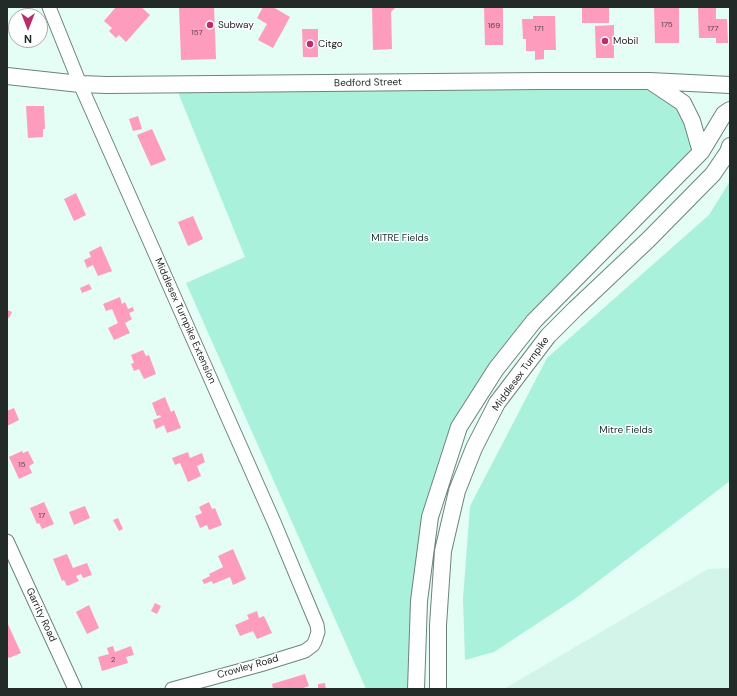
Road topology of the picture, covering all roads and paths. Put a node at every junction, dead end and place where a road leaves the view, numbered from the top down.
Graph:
1 (49, 7) edge
2 (7, 76) edge
3 (650, 81) junction
4 (80, 84) junction
5 (730, 85) edge
6 (730, 110) edge
7 (730, 146) edge
8 (700, 152) junction
9 (7, 541) edge
10 (317, 636) joint
11 (75, 689) edge
12 (172, 689) edge
13 (416, 689) edge
14 (438, 689) edge

1 - 4 street, Middlesex Turnpike Extension
2 - 4 main road, Bedford Street
3 - 4 main road, Bedford Street
3 - 5 main road, Bedford Street
3 - 8 main road
4 - 10 street, Middlesex Turnpike Extension
6 - 8 main road
7 - 14 main road, Middlesex Turnpike
8 - 13 main road
9 - 11 street, Garrity Road
10 - 12 street, Crowley Road

